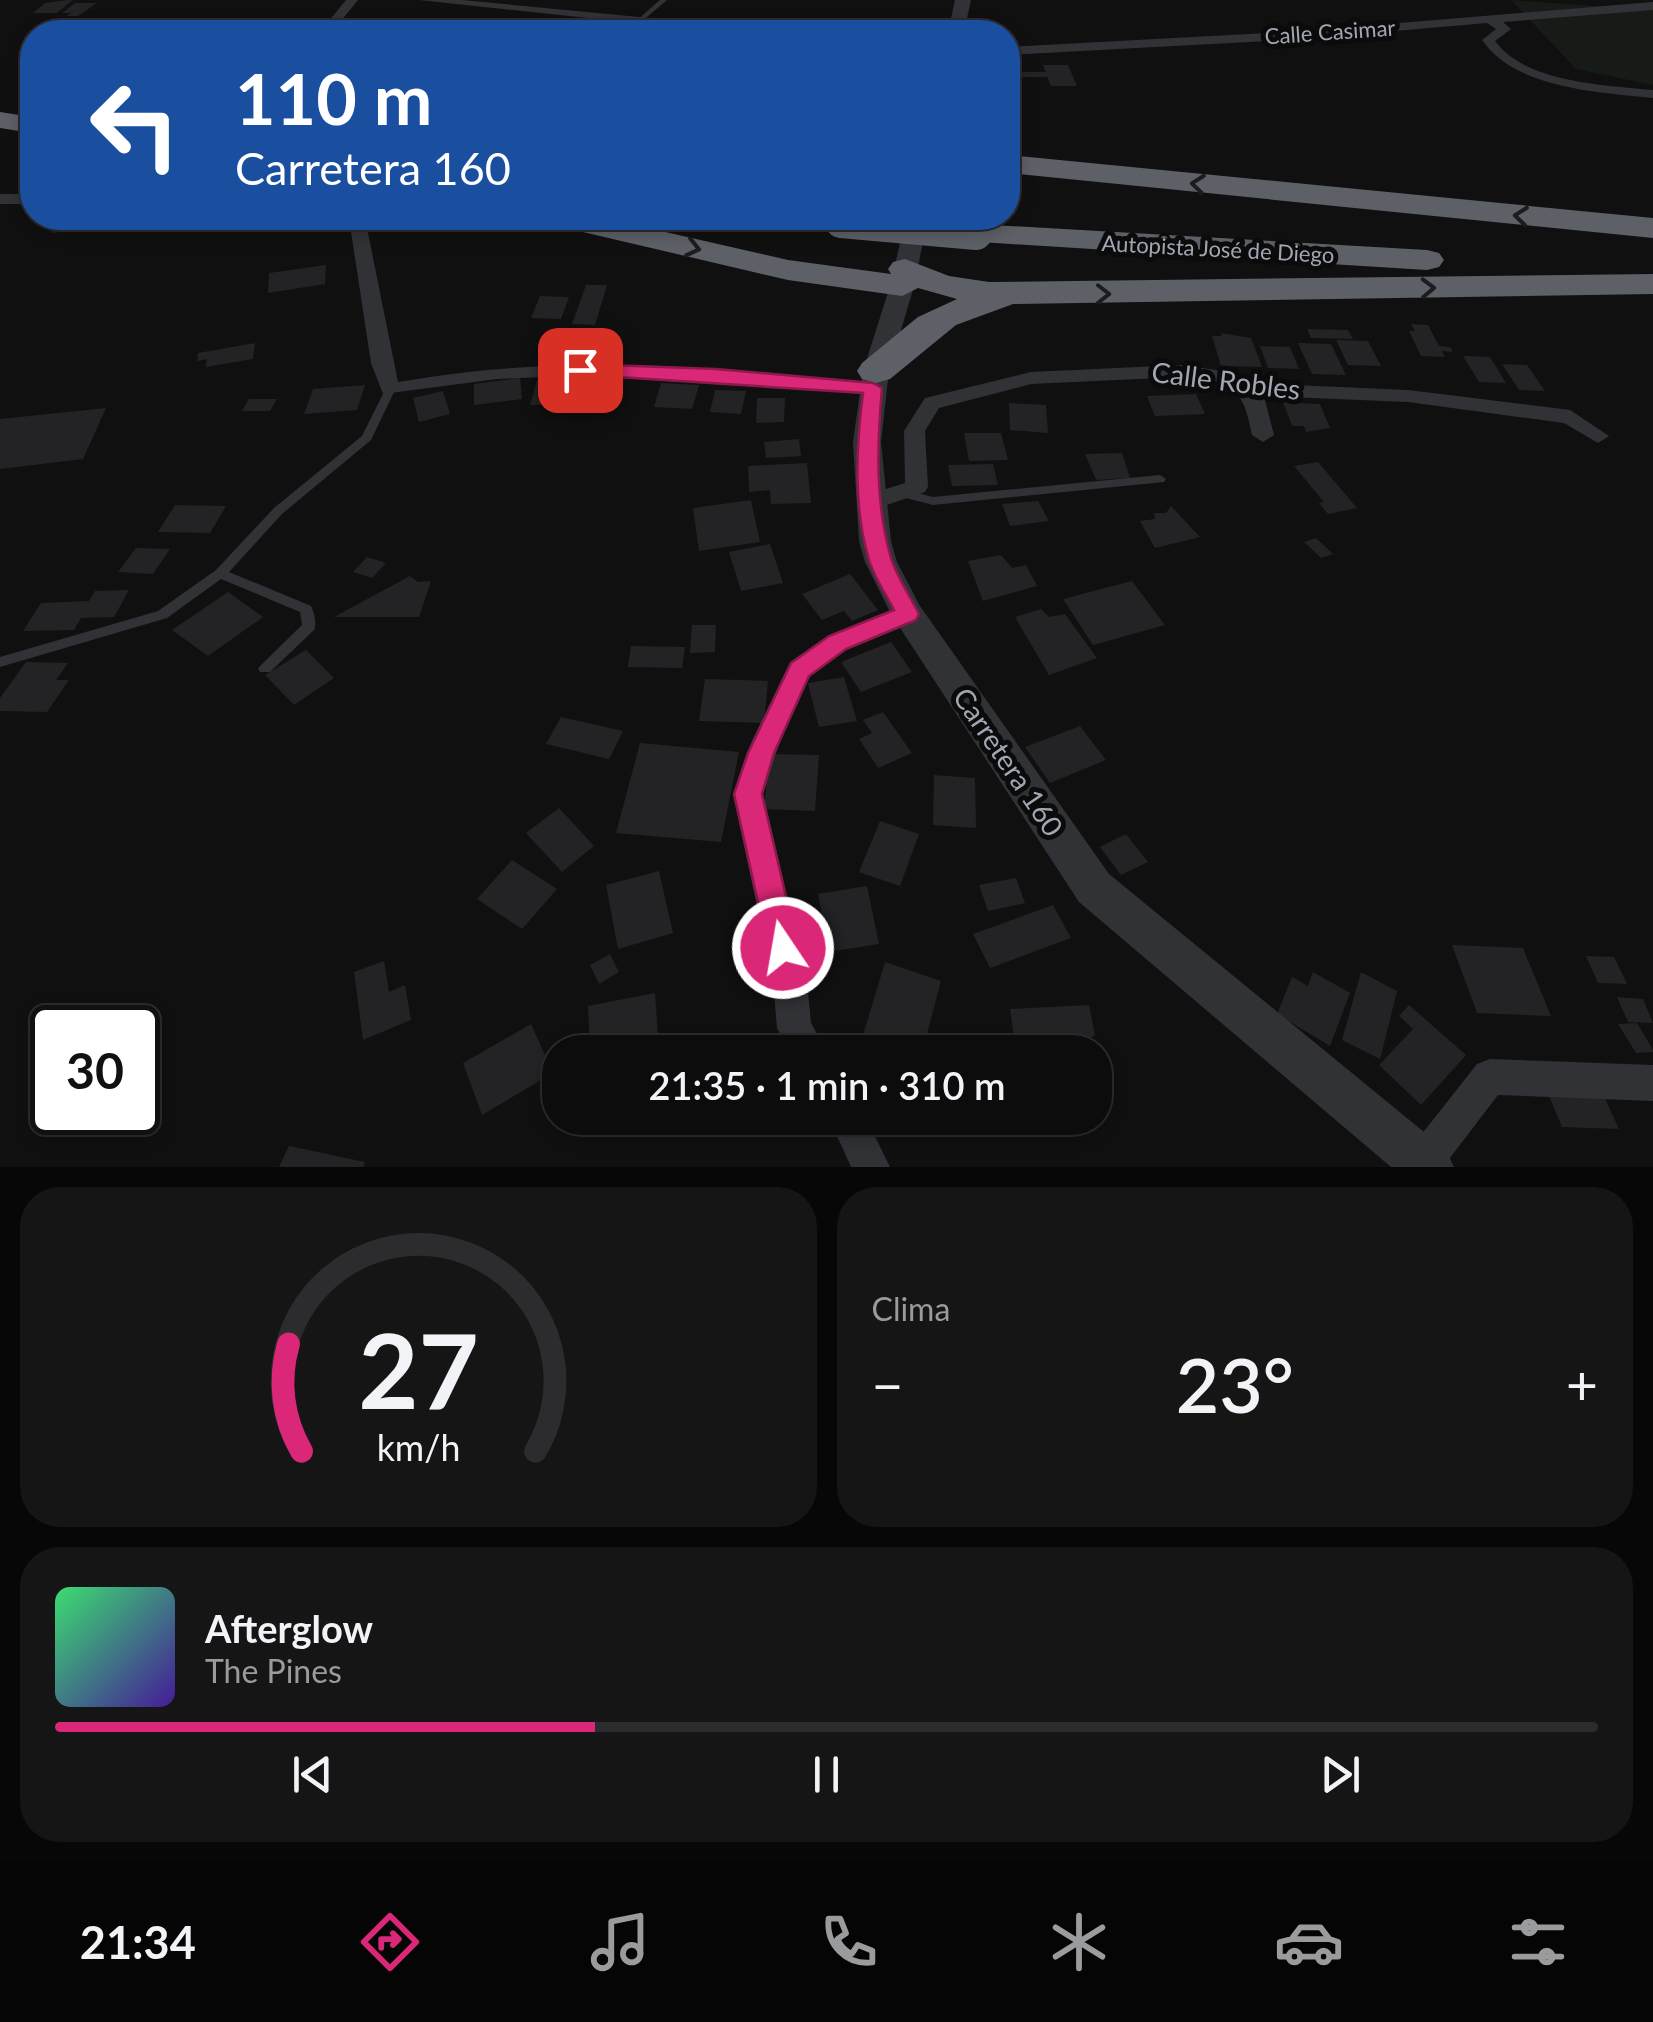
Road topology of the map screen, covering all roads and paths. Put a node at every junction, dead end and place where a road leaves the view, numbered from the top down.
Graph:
1 (352, 0) edge
2 (425, 0) edge
3 (664, 0) edge
4 (1653, 6) edge
5 (1470, 10) dead end
6 (1487, 19) junction
7 (336, 20) edge
8 (620, 20) edge
9 (641, 20) edge
10 (1020, 50) edge
11 (1653, 94) edge
12 (1020, 165) edge
13 (1020, 213) edge
14 (1653, 228) edge
15 (359, 230) edge
16 (616, 230) edge
17 (914, 230) edge
18 (931, 230) edge
19 (1653, 245) edge
20 (1653, 270) edge
21 (904, 277) junction
22 (1653, 284) edge
23 (1042, 294) junction
24 (875, 380) junction
25 (1247, 389) junction
26 (390, 390) junction
27 (1263, 435) dead end
28 (1598, 436) dead end
29 (1160, 479) dead end
30 (906, 494) junction
31 (869, 503) junction
32 (220, 573) junction
33 (908, 614) junction
34 (0, 662) edge
35 (264, 668) dead end
36 (798, 1035) edge
37 (1653, 1083) edge
38 (856, 1135) edge
39 (1426, 1164) edge
40 (872, 1167) edge

1 - 7 street
2 - 8 street
3 - 9 lane
4 - 6 street, Calle Casimar
5 - 6 street
6 - 10 street, Calle Casimar
6 - 11 street
14 -> 12 highway
13 - 19 highway, Autopista José de Diego
15 - 26 street
16 -> 21 highway
17 - 21 street, Carretera 160
18 - 20 highway, Autopista José de Diego, bridge
21 - 23 highway
21 - 24 street, Carretera 160
23 -> 22 highway
23 - 24 highway
24 - 26 street
24 - 31 street, Carretera 160
25 - 27 street
25 - 28 street, Calle Robles
25 - 30 street, Calle Robles
26 - 32 lane
29 - 30 lane
30 - 31 street
31 - 33 street, Carretera 160
32 - 34 lane
32 - 35 lane
33 - 36 street
33 - 39 street, Carretera 160
37 - 39 street
38 - 40 street

